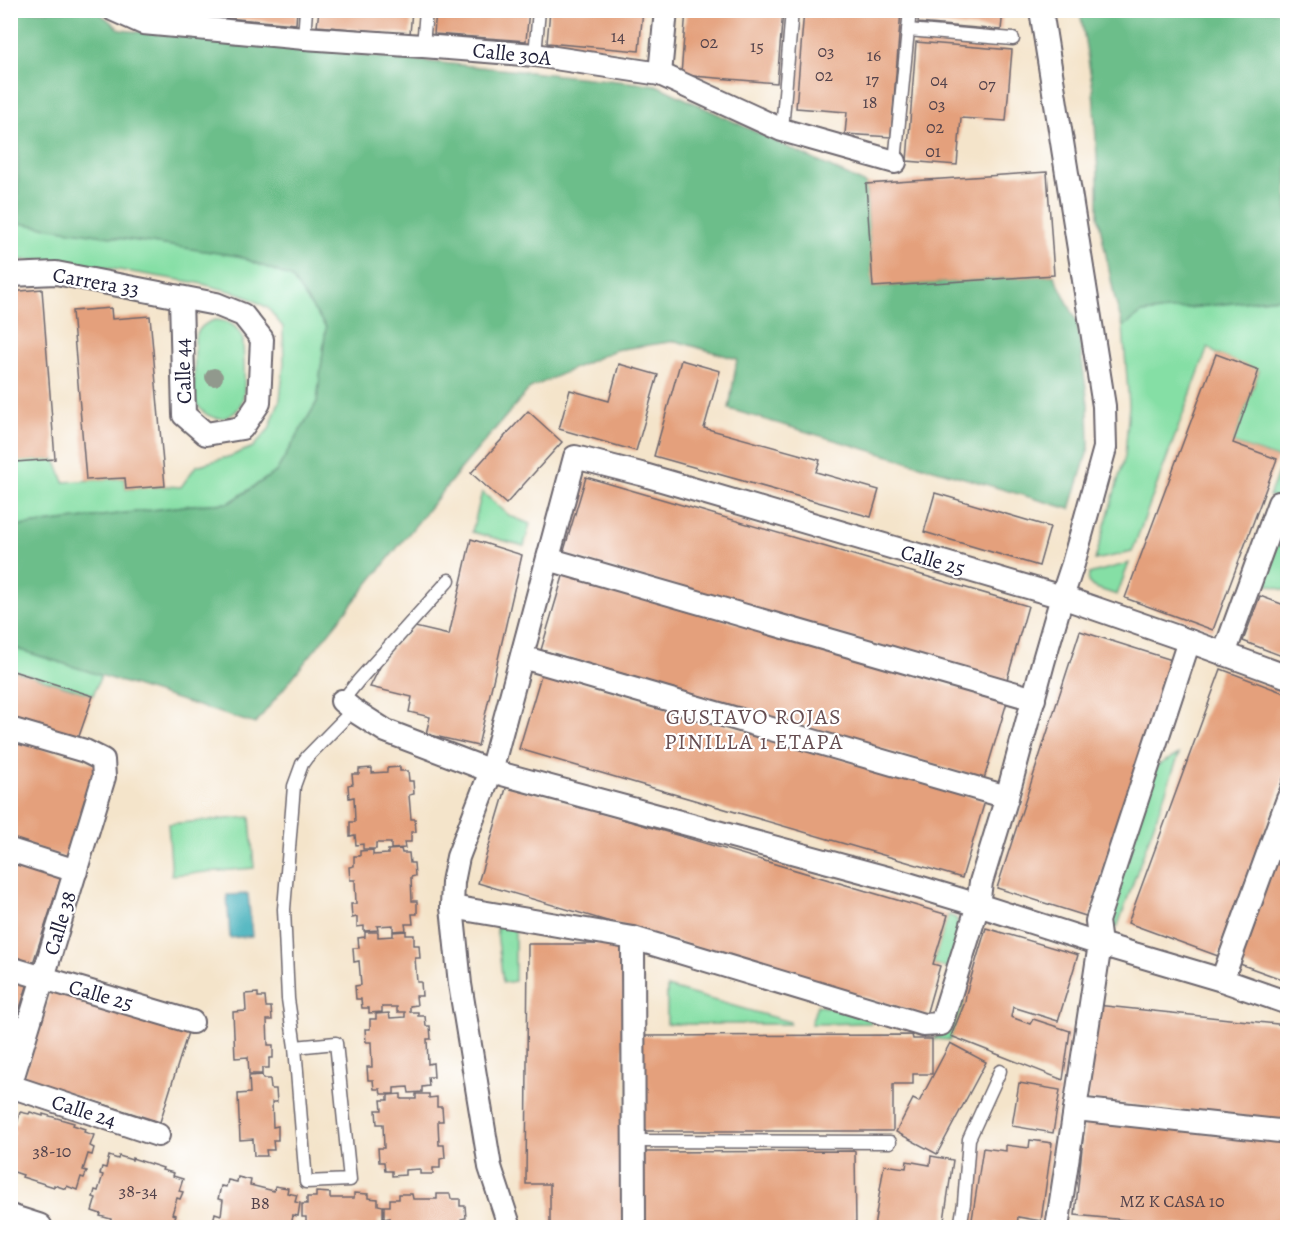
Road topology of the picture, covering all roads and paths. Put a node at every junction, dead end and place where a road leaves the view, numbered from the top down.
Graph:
1 (114, 10) edge
2 (306, 10) edge
3 (426, 10) edge
4 (538, 10) edge
5 (666, 10) edge
6 (792, 10) edge
7 (910, 10) edge
8 (1041, 10) edge
9 (192, 19) edge
10 (908, 30) junction
11 (304, 38) junction
12 (1013, 39) dead end
13 (423, 46) junction
14 (535, 55) junction
15 (660, 74) junction
16 (782, 130) junction
17 (895, 162) joint
18 (10, 275) edge
19 (181, 298) junction
20 (206, 434) joint
21 (1279, 503) dead end
22 (548, 559) junction
23 (449, 580) dead end
24 (1062, 597) junction
25 (1189, 641) junction
26 (1224, 654) junction
27 (522, 657) junction
28 (1287, 677) edge
29 (1034, 699) junction
30 (348, 706) junction
31 (10, 729) edge
32 (491, 771) junction
33 (1007, 797) junction
34 (1287, 799) edge
35 (10, 850) edge
36 (76, 871) junction
37 (978, 904) junction
38 (452, 907) junction
39 (633, 938) junction
40 (1100, 944) junction
41 (10, 968) edge
42 (43, 978) junction
43 (1222, 981) junction
44 (1287, 1003) edge
45 (192, 1022) dead end
46 (295, 1047) junction
47 (1000, 1071) dead end
48 (10, 1086) edge
49 (1076, 1109) junction
50 (1287, 1132) edge
51 (158, 1135) dead end
52 (633, 1142) junction
53 (890, 1142) dead end
54 (10, 1219) edge
55 (38, 1227) edge
56 (510, 1227) edge
57 (634, 1227) edge
58 (960, 1227) edge
59 (1057, 1227) edge

1 - 9 street, Calle 30A
2 - 11 lane
3 - 13 lane
4 - 14 lane
5 - 15 street
6 - 16 lane
7 - 10 lane
8 - 24 street
9 - 11 street, Calle 30A
10 - 12 lane
10 - 17 lane
11 - 13 street, Calle 30A
13 - 14 street, Calle 30A
14 - 15 street, Calle 30A
15 - 16 street, Calle 30A
16 - 17 street, Calle 30A
18 - 19 street, Carrera 33
19 - 20 street, Calle 44
19 - 20 street, Carrera 33
21 - 26 street
22 - 24 street, Calle 25
22 - 27 street
22 - 29 street
23 - 30 lane
24 - 25 street, Calle 25
24 - 29 street
25 - 26 street, Calle 25
25 - 40 street
26 - 28 street, Calle 25
27 - 32 street
27 - 33 street
29 - 33 street
30 - 32 street
30 - 46 lane
31 - 36 street, Calle 38
32 - 37 street
32 - 38 street
33 - 37 street
34 - 43 street
35 - 36 street
36 - 42 street, Calle 38
37 - 39 street
37 - 40 street
38 - 39 street
38 - 56 street
39 - 52 street
40 - 43 street
40 - 49 street
41 - 42 street, Calle 25
42 - 45 street, Calle 25
42 - 48 street, Calle 38
43 - 44 street
46 - 46 lane
47 - 58 lane
48 - 51 street, Calle 24
49 - 50 street
49 - 59 street
52 - 53 lane
52 - 57 street
54 - 55 street

